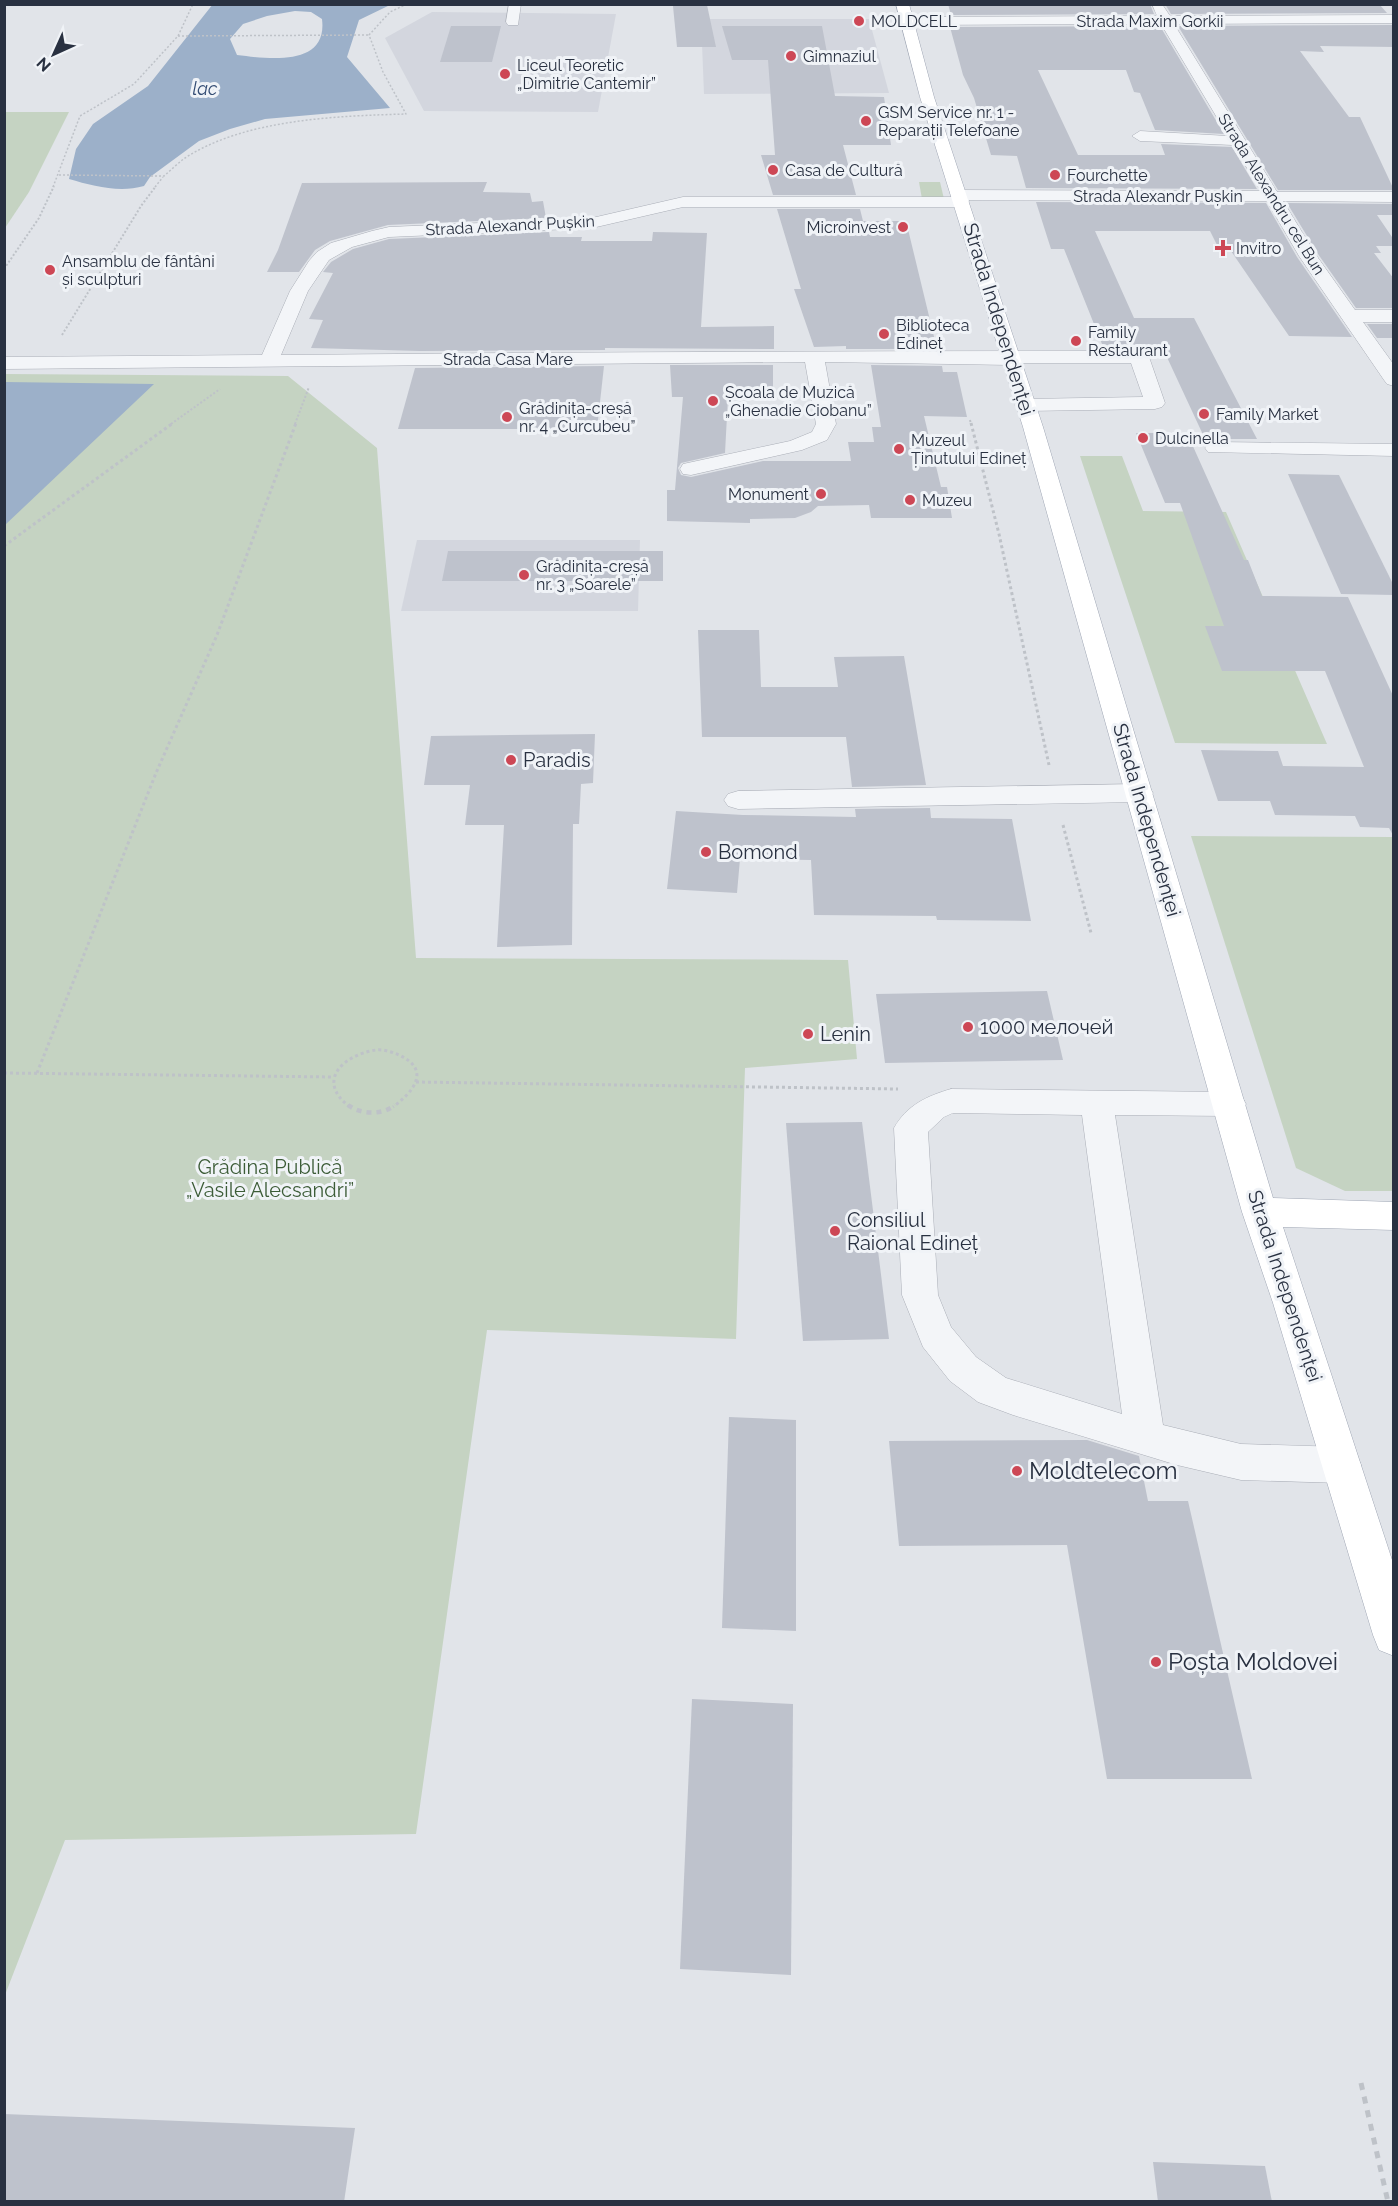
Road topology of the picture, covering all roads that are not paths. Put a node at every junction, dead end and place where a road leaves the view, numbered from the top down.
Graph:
1 (515, 4) edge
2 (1156, 4) edge
3 (904, 13) edge
4 (1394, 19) edge
5 (1167, 21) junction
6 (513, 22) dead end
7 (1140, 136) dead end
8 (1239, 141) junction
9 (1272, 196) junction
10 (1394, 197) edge
11 (961, 199) junction
12 (1351, 316) junction
13 (1394, 316) edge
14 (814, 357) junction
15 (1011, 358) junction
16 (270, 361) junction
17 (4, 363) edge
18 (1394, 380) edge
19 (1025, 405) junction
20 (1215, 448) dead end
21 (1394, 450) edge
22 (691, 469) dead end
23 (1139, 794) junction
24 (738, 800) dead end
25 (1098, 1103) junction
26 (1229, 1104) junction
27 (1260, 1212) junction
28 (1394, 1216) edge
29 (1145, 1437) junction
30 (1341, 1465) junction
31 (1394, 1635) edge

1 - 6 street
2 - 5 street, Strada Alexandru cel Bun
3 - 5 street, Strada Maxim Gorkii
3 - 11 main road, Strada Independenței
4 - 5 street, Strada Maxim Gorkii
5 - 8 street, Strada Alexandru cel Bun
7 - 8 street
8 - 9 street, Strada Alexandru cel Bun
9 - 10 street, Strada Alexandr Pușkin
9 - 11 street, Strada Alexandr Pușkin
9 - 12 street, Strada Alexandru cel Bun
11 - 15 main road, Strada Independenței
11 - 16 street, Strada Alexandr Pușkin
12 - 13 street
12 - 18 street, Strada Alexandru cel Bun
14 - 15 street, Strada Casa Mare
14 - 16 street, Strada Casa Mare
14 - 22 street
15 - 19 main road, Strada Independenței
15 - 19 street, Strada Casa Mare
16 - 17 street, Strada Casa Mare
19 - 23 main road, Strada Independenței
20 - 21 street
23 - 24 street
23 - 26 main road, Strada Independenței
25 - 26 street
25 - 29 street
25 - 29 street
26 - 27 main road, Strada Independenței
27 - 28 main road
27 - 30 main road, Strada Independenței
29 - 30 street
30 - 31 main road, Strada Independenței

